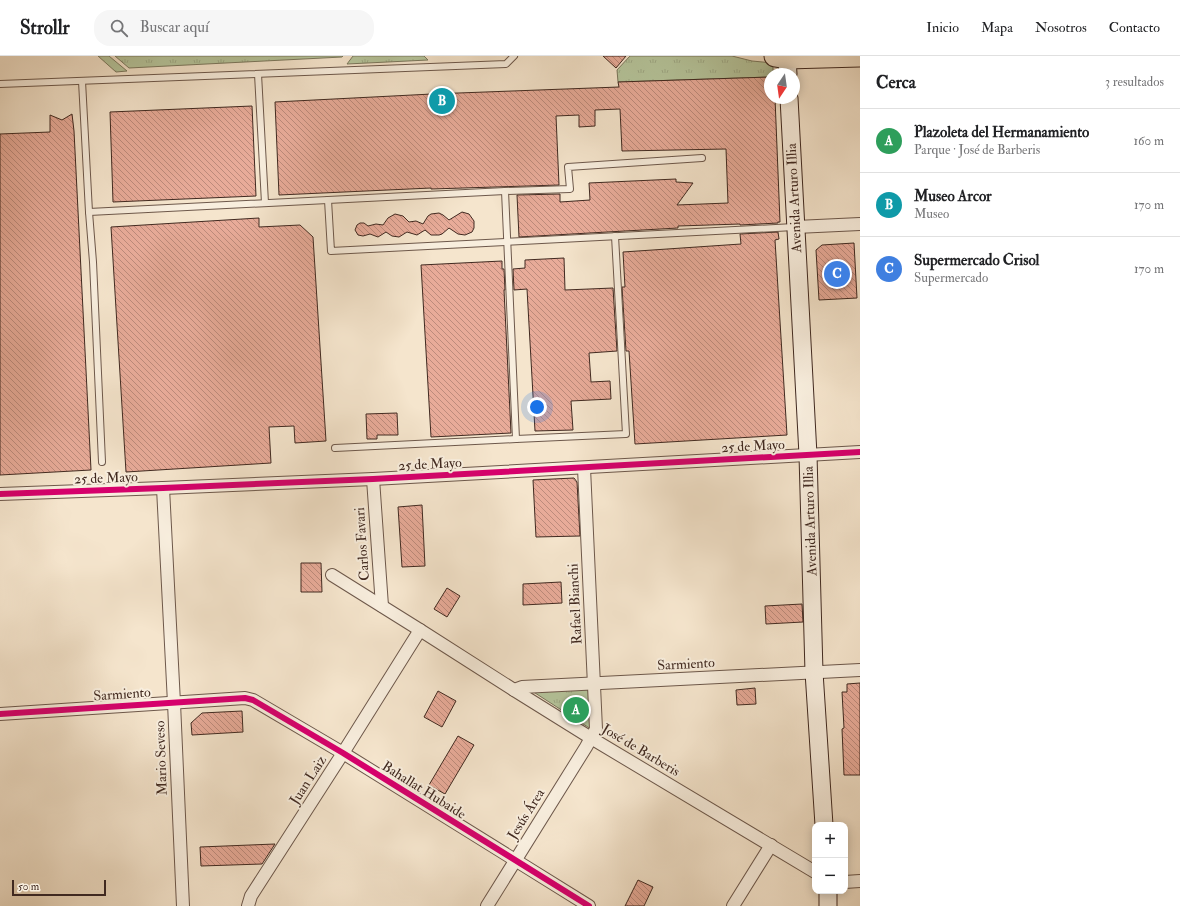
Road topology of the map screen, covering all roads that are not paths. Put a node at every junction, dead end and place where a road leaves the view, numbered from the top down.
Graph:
1 (514, 56) edge
2 (860, 56) edge
3 (784, 61) edge
4 (258, 74) junction
5 (82, 81) junction
6 (0, 84) edge
7 (789, 104) edge
8 (702, 158) dead end
9 (505, 191) junction
10 (328, 200) junction
11 (265, 203) junction
12 (89, 212) junction
13 (860, 224) edge
14 (796, 227) junction
15 (615, 236) junction
16 (507, 241) junction
17 (516, 439) junction
18 (335, 448) dead end
19 (860, 452) edge
20 (808, 455) junction
21 (102, 462) dead end
22 (584, 468) junction
23 (373, 478) junction
24 (163, 488) junction
25 (0, 494) edge
26 (332, 575) dead end
27 (382, 606) junction
28 (420, 630) junction
29 (860, 670) edge
30 (814, 672) junction
31 (594, 684) junction
32 (514, 690) junction
33 (245, 698) joint
34 (174, 703) junction
35 (0, 714) edge
36 (591, 738) junction
37 (343, 753) junction
38 (824, 822) edge
39 (771, 845) junction
40 (515, 861) junction
41 (812, 870) edge
42 (860, 881) edge
43 (848, 882) edge
44 (828, 894) edge
45 (183, 906) edge
46 (248, 906) edge
47 (487, 906) edge
48 (589, 906) edge
49 (733, 906) edge
50 (828, 906) edge

1 - 4 lane
2 - 3 highway
4 - 5 lane
4 - 11 lane
5 - 6 lane
5 - 12 lane
7 - 14 main road, Avenida Arturo Illia
8 - 9 lane
9 - 10 lane
9 - 16 lane
10 - 11 lane
10 - 16 lane
11 - 12 lane
12 - 21 lane
13 - 14 street
14 - 15 lane
14 - 20 main road, Avenida Arturo Illia
15 - 16 lane
15 - 17 lane
16 - 17 lane
17 - 18 lane
19 - 20 street, 25 de Mayo
20 - 22 street, 25 de Mayo
20 - 30 main road, Avenida Arturo Illia
22 - 23 street, 25 de Mayo
22 - 31 street, Rafael Bianchi
23 - 24 street, 25 de Mayo
23 - 27 street, Carlos Favari
24 - 25 street, 25 de Mayo
24 - 34 street, Mario Seveso
26 - 27 street, José de Barberis
27 - 28 street, José de Barberis
28 - 32 street, José de Barberis
28 - 37 street, Juan Laiz
29 - 30 street, Sarmiento
30 - 31 street, Sarmiento
30 - 38 main road, Avenida Arturo Illia
31 - 32 street, Sarmiento
31 - 36 street, Rafael Bianchi
32 - 36 street, José de Barberis
33 - 34 street, Sarmiento
33 - 37 street, Bahallat Hubaide
34 - 35 street, Sarmiento
34 - 45 street, Mario Seveso
36 - 39 street, José de Barberis
36 - 40 street, Jesús Área
37 - 40 street, Bahallat Hubaide
37 - 46 street, Juan Laiz
39 - 41 street, José de Barberis
39 - 49 street
40 - 47 street, Jesús Área
40 - 48 street, Bahallat Hubaide
42 - 43 street
44 - 50 main road

